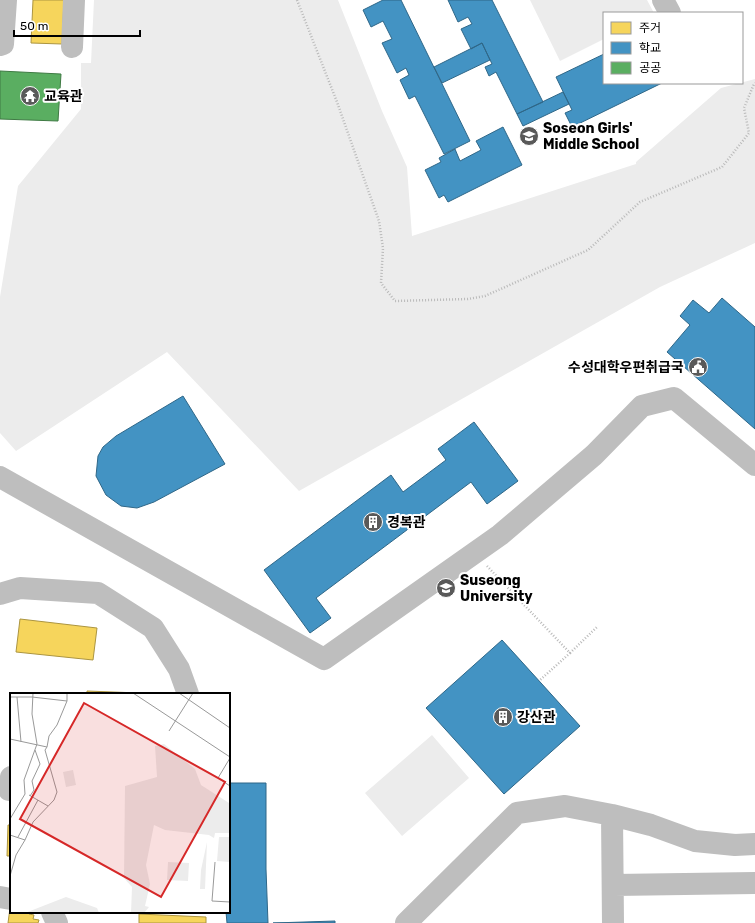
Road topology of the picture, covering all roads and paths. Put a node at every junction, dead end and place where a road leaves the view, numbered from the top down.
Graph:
1 (6, 0) edge
2 (74, 0) edge
3 (297, 0) edge
4 (663, 0) edge
5 (669, 12) edge
6 (0, 45) edge
7 (72, 47) dead end
8 (755, 83) edge
9 (755, 465) edge
10 (0, 477) edge
11 (475, 553) junction
12 (0, 594) edge
13 (598, 626) dead end
14 (570, 653) junction
15 (539, 681) dead end
16 (188, 693) edge
17 (612, 815) junction
18 (755, 844) edge
19 (755, 883) edge
20 (614, 885) junction
21 (0, 897) edge
22 (10, 899) edge
23 (52, 913) edge
24 (57, 923) edge
25 (406, 923) edge
26 (613, 923) edge

1 - 6 street
2 - 7 street
3 - 8 path
4 - 5 street
9 - 11 street
10 - 11 street
11 - 14 path
12 - 16 street
13 - 14 path
14 - 15 path
17 - 18 street
17 - 20 street
17 - 25 street
19 - 20 street
20 - 26 street
21 - 22 street
23 - 24 street

